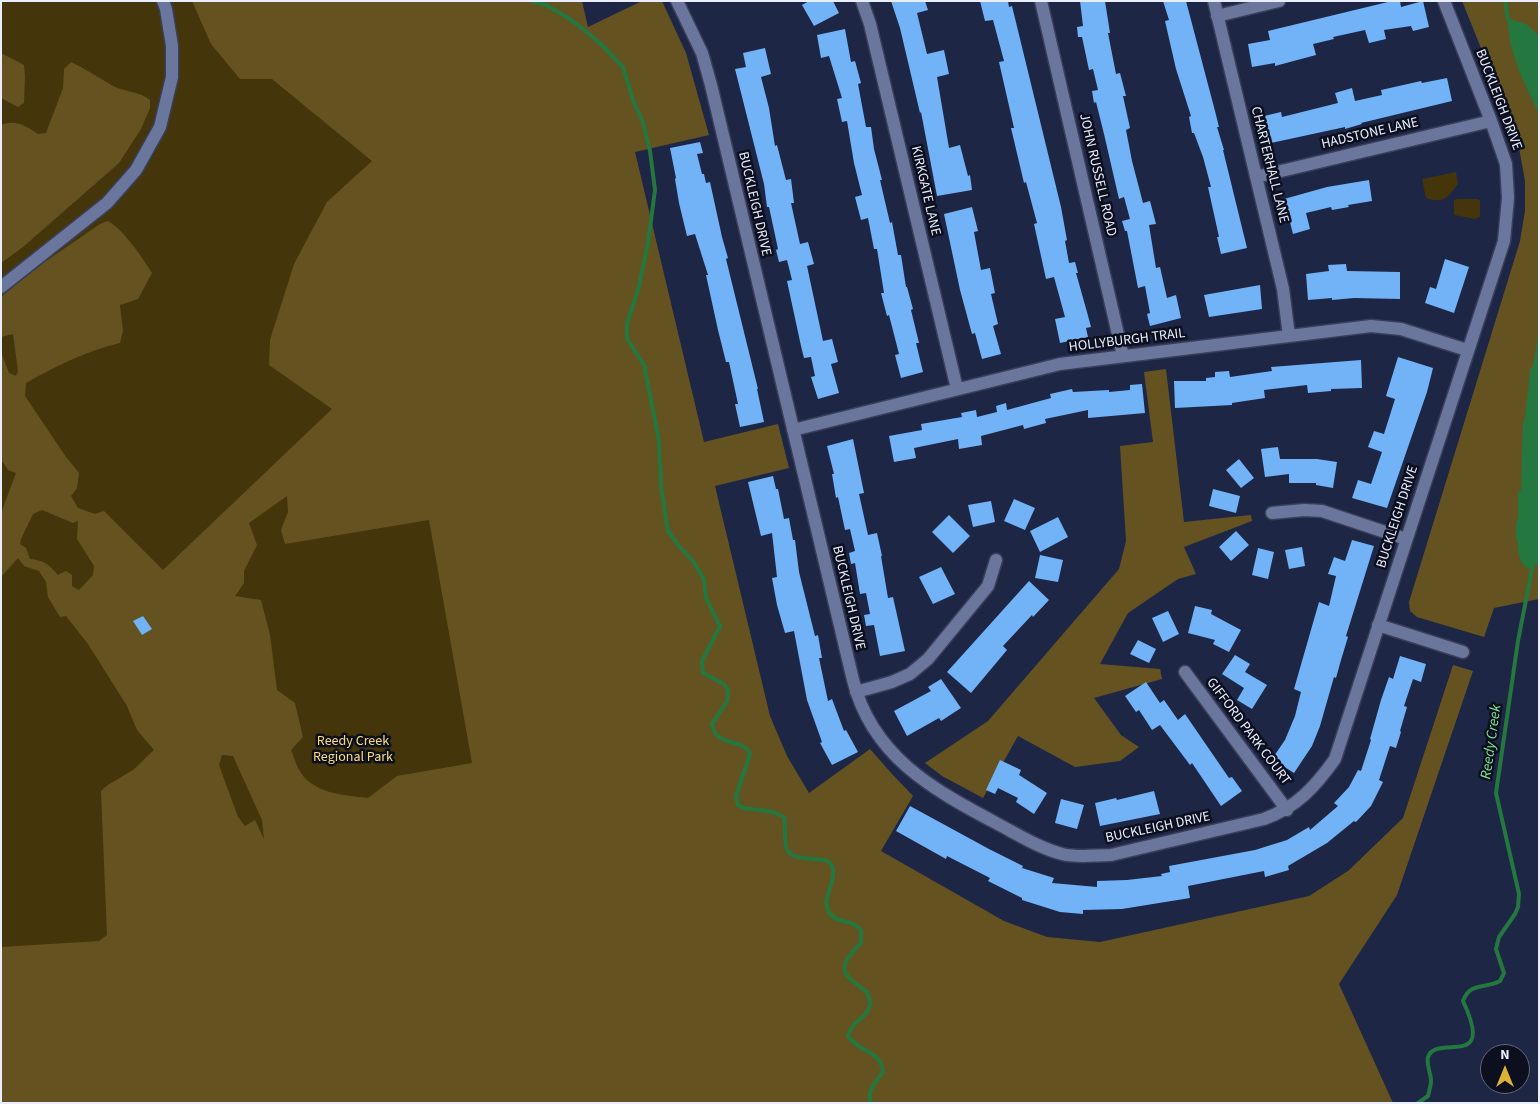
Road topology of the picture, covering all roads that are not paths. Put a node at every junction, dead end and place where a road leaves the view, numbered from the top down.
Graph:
1 (163, 1) edge
2 (677, 1) edge
3 (862, 1) edge
4 (1041, 1) edge
5 (1214, 1) edge
6 (1279, 1) edge
7 (1444, 1) edge
8 (1217, 16) junction
9 (1491, 121) junction
10 (1256, 176) junction
11 (1, 287) edge
12 (1289, 336) junction
13 (1467, 350) junction
14 (1124, 356) junction
15 (957, 388) junction
16 (793, 430) junction
17 (1272, 513) dead end
18 (1406, 539) junction
19 (996, 560) dead end
20 (1378, 625) junction
21 (1463, 652) dead end
22 (1185, 672) dead end
23 (856, 692) junction
24 (1287, 810) junction

1 - 11 street
2 - 16 street, BUCKLEIGH DRIVE
3 - 15 street, KIRKGATE LANE
4 - 14 street, JOHN RUSSELL ROAD
5 - 8 street, CHARTERHALL LANE
6 - 8 street
7 - 9 street, BUCKLEIGH DRIVE
8 - 10 street, CHARTERHALL LANE
9 - 10 street, HADSTONE LANE
9 - 13 street, BUCKLEIGH DRIVE
10 - 12 street, CHARTERHALL LANE
12 - 13 street, HOLLYBURGH TRAIL
12 - 14 street, HOLLYBURGH TRAIL
13 - 18 street, BUCKLEIGH DRIVE
14 - 15 street, HOLLYBURGH TRAIL
15 - 16 street, HOLLYBURGH TRAIL
16 - 23 street, BUCKLEIGH DRIVE
17 - 18 street
18 - 20 street, BUCKLEIGH DRIVE
19 - 23 street
20 - 21 street
20 - 24 street, BUCKLEIGH DRIVE
22 - 24 street, GIFFORD PARK COURT
23 - 24 street, BUCKLEIGH DRIVE

